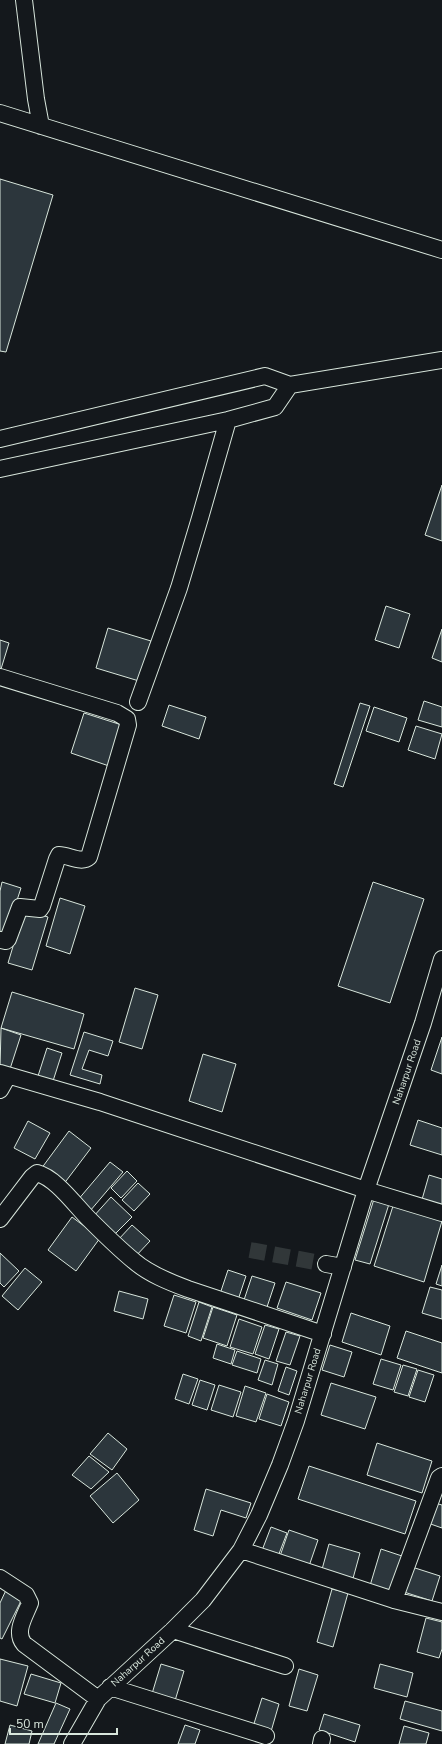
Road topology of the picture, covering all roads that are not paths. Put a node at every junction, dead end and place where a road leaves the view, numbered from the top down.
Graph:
1 (24, 0) edge
2 (0, 113) edge
3 (41, 126) junction
4 (442, 250) edge
5 (442, 360) edge
6 (290, 385) junction
7 (228, 420) junction
8 (0, 439) edge
9 (0, 469) edge
10 (0, 677) edge
11 (138, 702) dead end
12 (0, 940) edge
13 (442, 959) edge
14 (436, 1004) edge
15 (4, 1075) edge
16 (0, 1090) edge
17 (366, 1190) junction
18 (442, 1213) edge
19 (0, 1219) edge
20 (326, 1264) tunnel mouth
21 (343, 1267) junction
22 (323, 1334) junction
23 (442, 1476) edge
24 (241, 1550) junction
25 (0, 1578) edge
26 (394, 1600) junction
27 (442, 1612) edge
28 (173, 1630) junction
29 (285, 1666) dead end
30 (110, 1687) junction
31 (98, 1699) junction
32 (266, 1736) dead end
33 (72, 1744) edge

1 - 3 street
2 - 3 street
3 - 4 street
5 - 6 street
6 - 7 street
6 - 8 street
7 - 9 street
7 - 11 street
10 - 12 street
13 - 14 street, Naharpur Road
14 - 17 street, Naharpur Road
15 - 16 street
15 - 17 street
17 - 18 street
17 - 21 street, Naharpur Road
19 - 22 street
20 - 21 street
21 - 22 street, Naharpur Road
22 - 24 street, Naharpur Road
23 - 26 street
24 - 26 street
24 - 28 street, Naharpur Road
25 - 31 street
26 - 27 street
28 - 29 street
28 - 30 street, Naharpur Road
30 - 31 street, Naharpur Road
30 - 32 street
31 - 33 street, Naharpur Road

